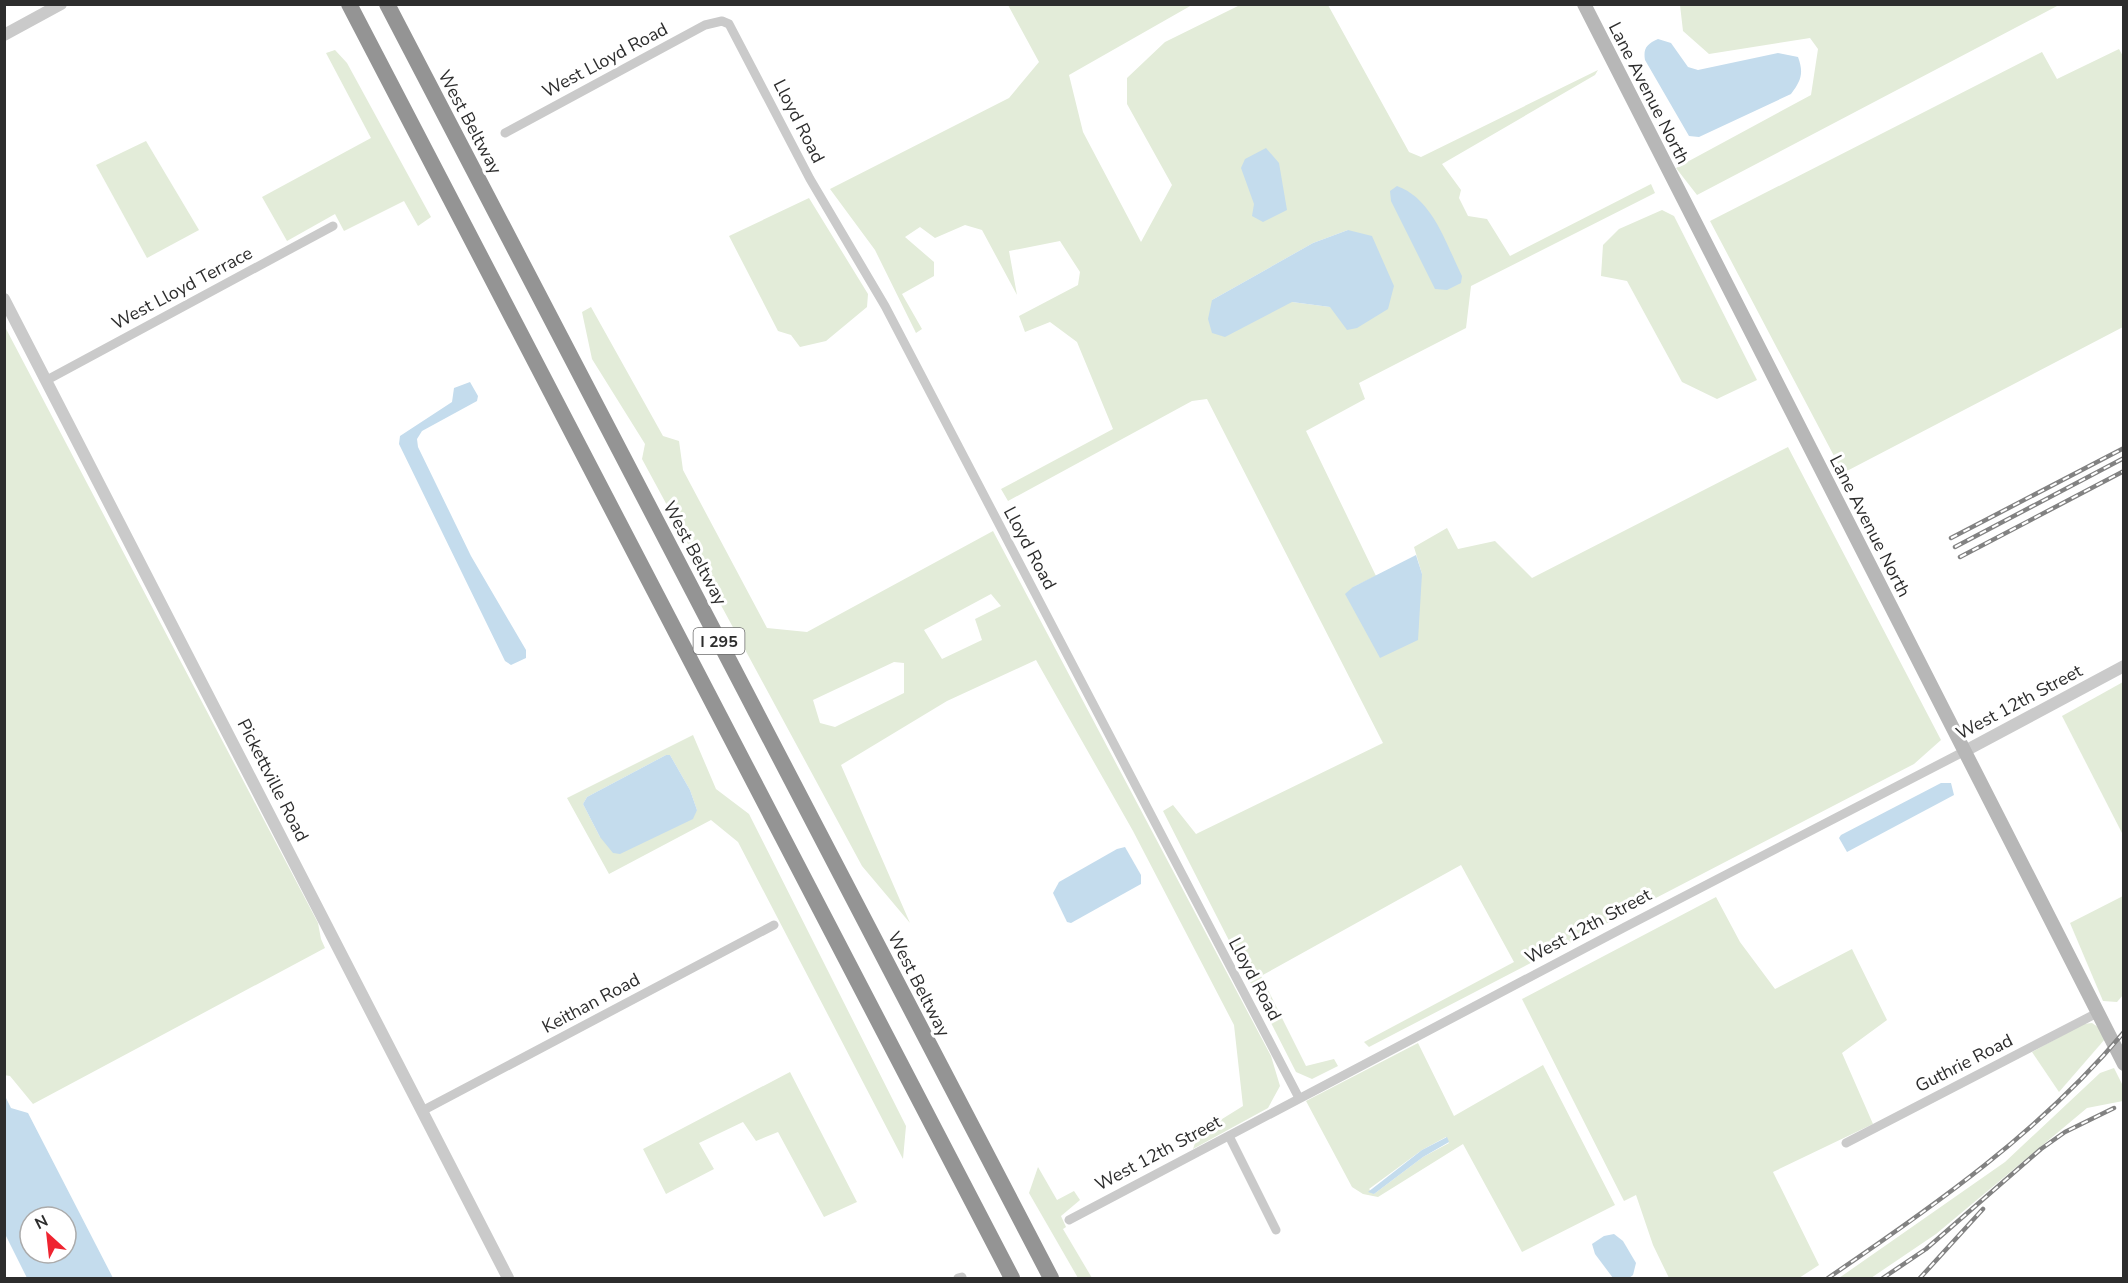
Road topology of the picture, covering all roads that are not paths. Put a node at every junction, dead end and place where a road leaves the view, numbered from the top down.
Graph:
1 (61, 4) edge
2 (349, 4) edge
3 (387, 4) edge
4 (1586, 5) edge
5 (722, 21) joint
6 (4, 35) edge
7 (505, 132) dead end
8 (333, 226) dead end
9 (4, 299) edge
10 (47, 380) junction
11 (2124, 666) edge
12 (1965, 752) junction
13 (774, 925) dead end
14 (2097, 1013) junction
15 (2124, 1064) edge
16 (1299, 1098) junction
17 (422, 1111) junction
18 (1229, 1136) junction
19 (1846, 1143) dead end
20 (1069, 1220) dead end
21 (1276, 1230) dead end
22 (508, 1278) edge
23 (1012, 1278) edge
24 (1051, 1278) edge

1 - 6 street
2 - 23 highway, I 295
3 - 24 highway, West Beltway / I 295
4 - 12 main road, Lane Avenue North
5 - 7 street, West Lloyd Road
5 - 16 street, Lloyd Road
8 - 10 street, West Lloyd Terrace
9 - 10 street, Pickettville Road
10 - 17 street, Pickettville Road
11 - 12 street, West 12th Street
12 - 14 main road, Lane Avenue North
12 - 16 street, West 12th Street
13 - 17 street, Keithan Road
14 - 15 main road, Lane Avenue North
14 - 19 street, Guthrie Road
16 - 18 street, West 12th Street
17 - 22 street, Pickettville Road
18 - 20 street, West 12th Street
18 - 21 street

